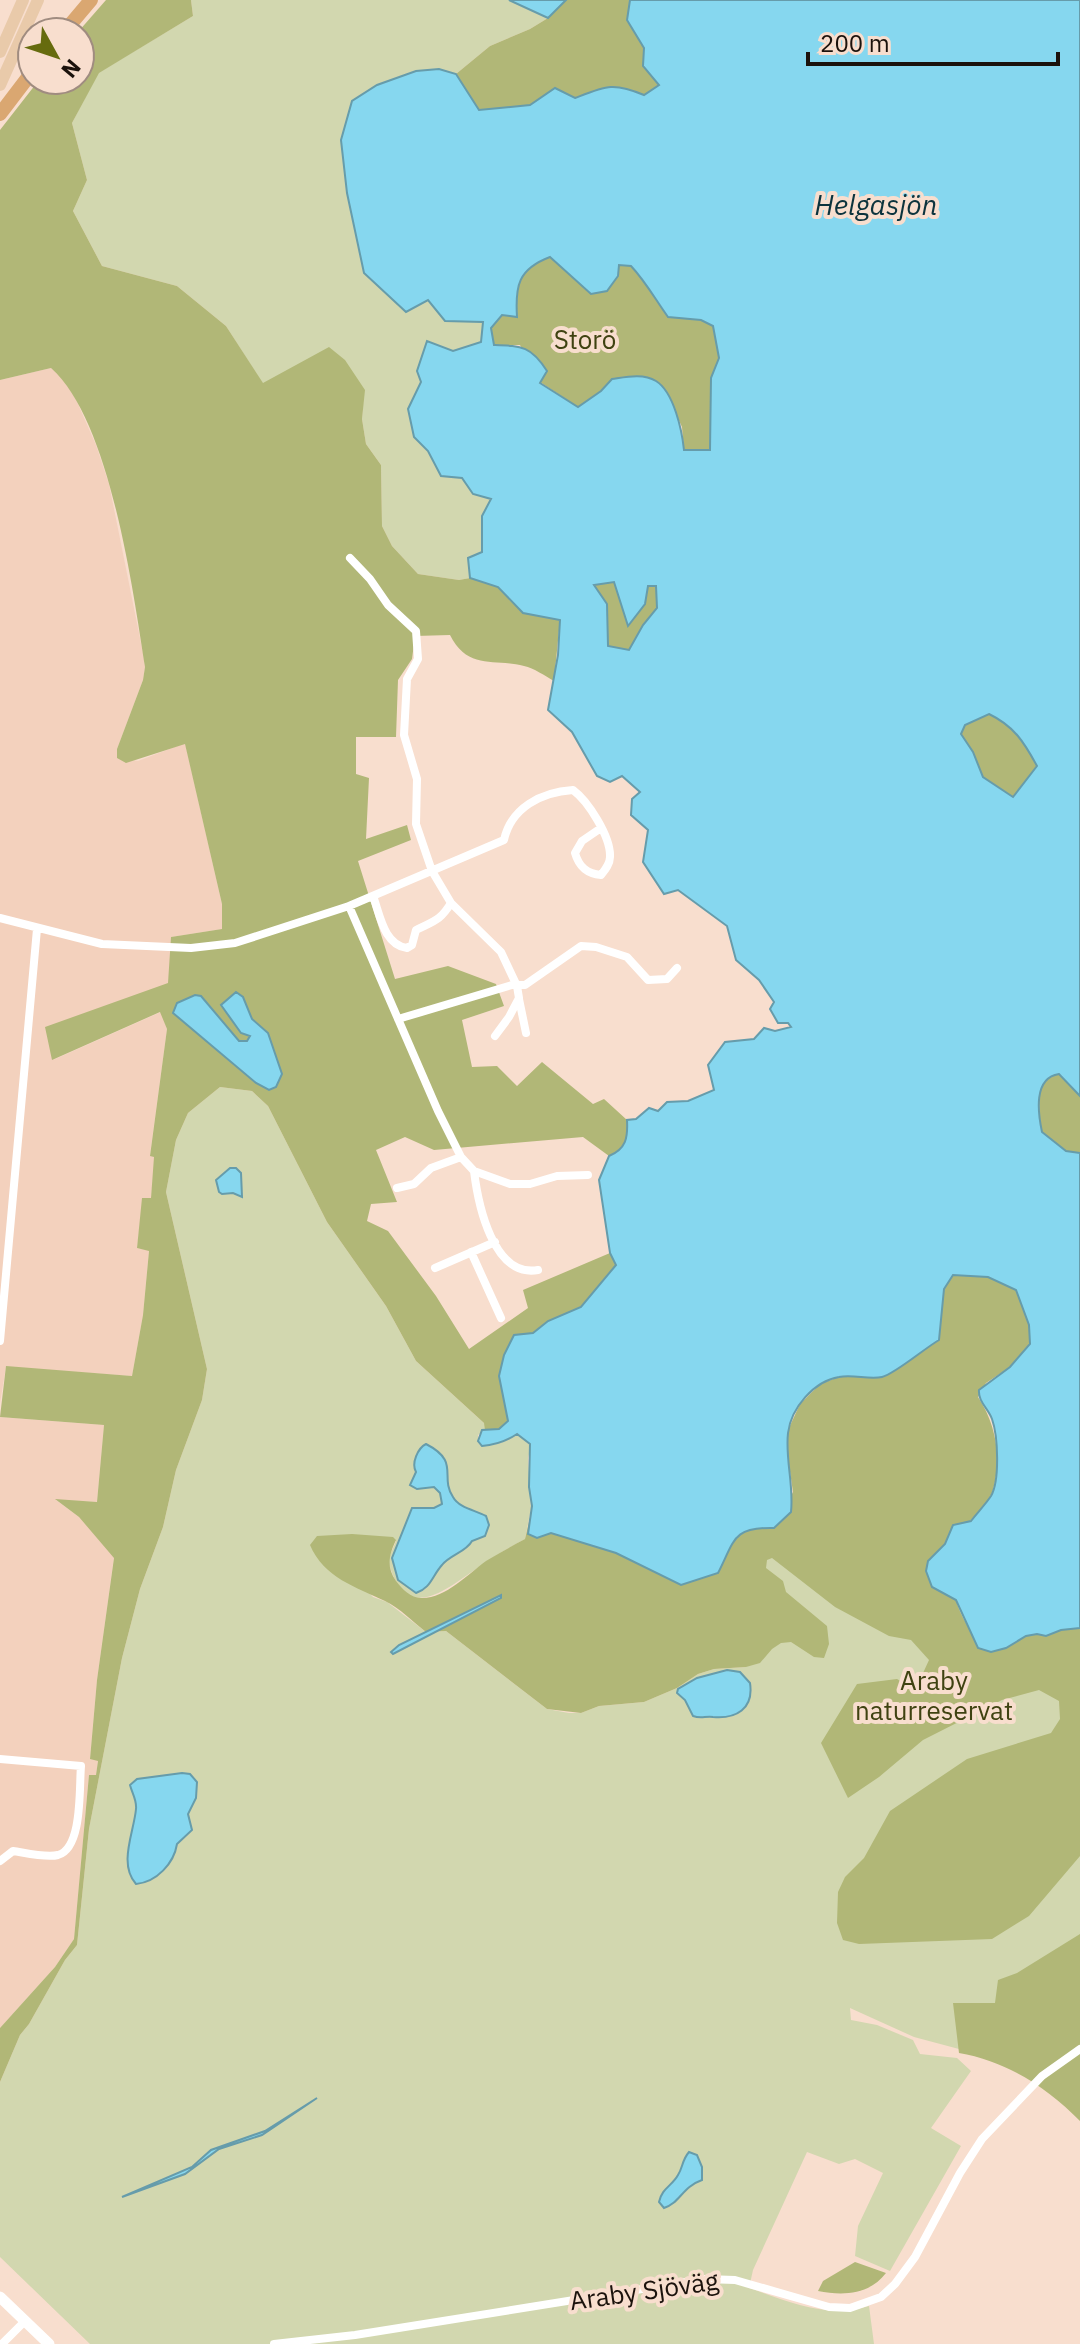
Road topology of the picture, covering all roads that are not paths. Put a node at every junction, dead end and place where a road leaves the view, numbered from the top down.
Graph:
1 (23, 0) edge
2 (38, 0) edge
3 (91, 0) edge
4 (78, 16) edge
5 (0, 52) edge
6 (0, 85) edge
7 (16, 93) edge
8 (0, 114) edge
9 (350, 558) dead end
10 (601, 828) junction
11 (432, 871) junction
12 (373, 896) junction
13 (451, 903) junction
14 (349, 906) junction
15 (0, 918) edge
16 (37, 929) junction
17 (677, 968) dead end
18 (517, 986) junction
19 (519, 998) junction
20 (398, 1019) junction
21 (526, 1033) dead end
22 (495, 1036) dead end
23 (461, 1157) junction
24 (474, 1171) junction
25 (588, 1175) dead end
26 (397, 1188) dead end
27 (495, 1242) junction
28 (471, 1252) junction
29 (435, 1268) dead end
30 (538, 1270) dead end
31 (501, 1318) dead end
32 (0, 1341) edge
33 (0, 1759) edge
34 (0, 1861) edge
35 (1080, 2049) edge
36 (0, 2297) edge
37 (25, 2321) junction
38 (2, 2344) edge
39 (49, 2344) edge
40 (274, 2344) edge

1 - 5 main road
2 - 6 main road
3 - 4 highway
7 - 8 highway
9 - 11 street
10 - 10 street
10 - 11 street
11 - 12 street
11 - 13 street
12 - 13 street
12 - 14 street
13 - 18 street
14 - 16 street
14 - 20 street
15 - 16 street
16 - 32 street
17 - 18 street
18 - 19 street
18 - 20 street
19 - 21 street
19 - 22 street
20 - 23 street
23 - 24 street
23 - 26 street
24 - 25 street
24 - 27 street
27 - 28 street
27 - 30 street
28 - 29 street
28 - 31 street
33 - 34 street
35 - 40 street, Araby Sjöväg
36 - 37 street
37 - 38 street
37 - 39 street

